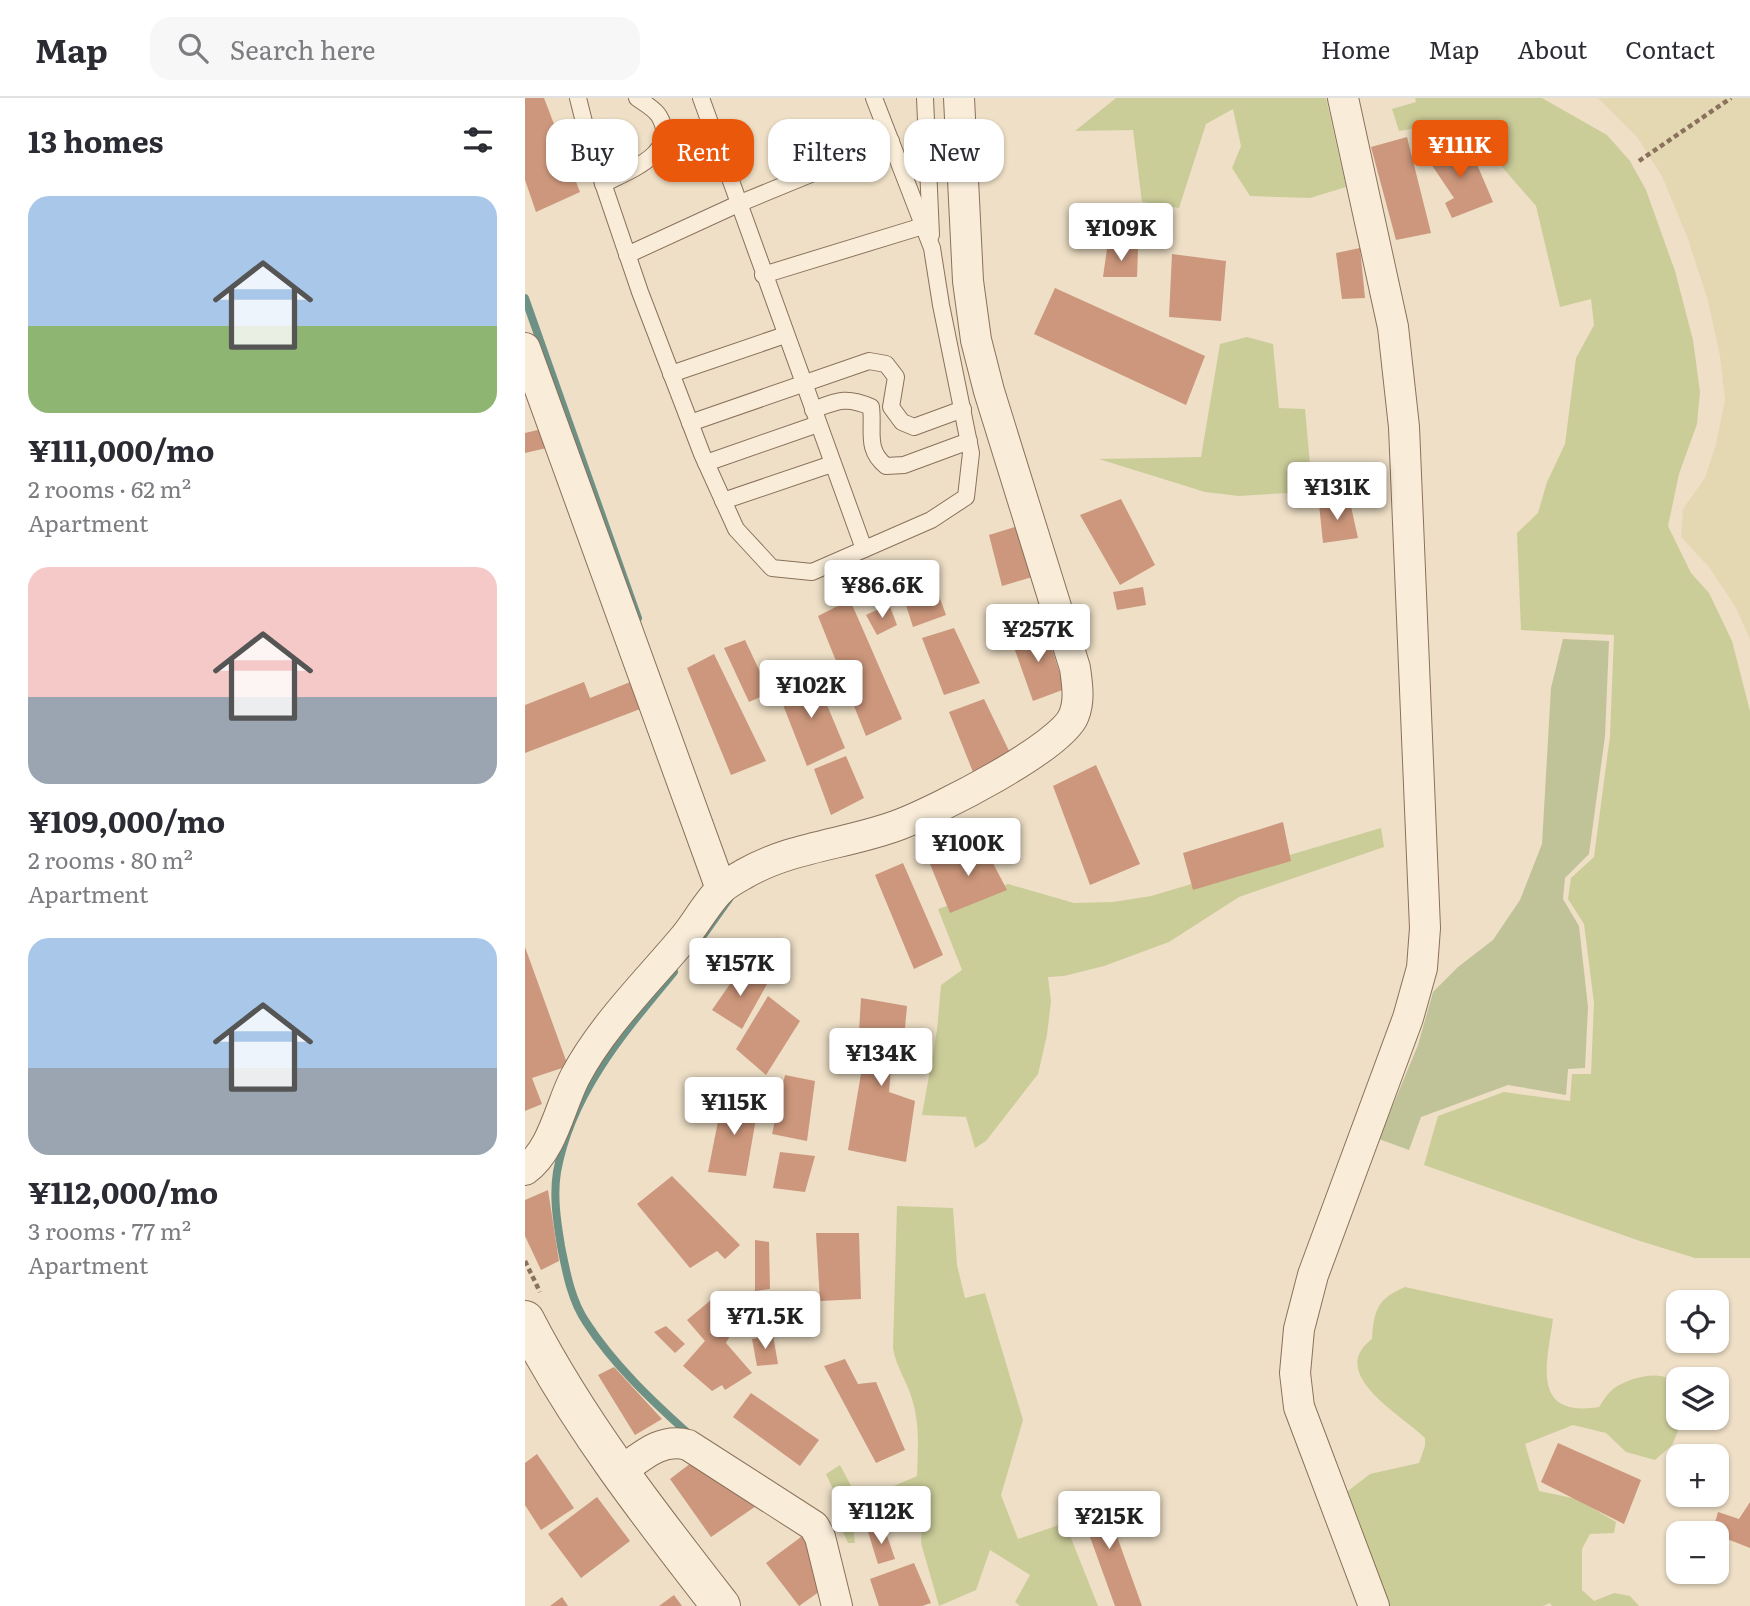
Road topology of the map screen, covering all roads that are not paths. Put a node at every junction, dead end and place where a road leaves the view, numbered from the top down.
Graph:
1 (578, 98) edge
2 (638, 98) edge
3 (701, 98) edge
4 (874, 98) edge
5 (925, 98) edge
6 (959, 98) edge
7 (1343, 98) edge
8 (891, 141) junction
9 (603, 184) junction
10 (738, 204) junction
11 (923, 226) junction
12 (932, 248) junction
13 (627, 255) junction
14 (763, 275) junction
15 (785, 335) junction
16 (525, 348) edge
17 (671, 374) junction
18 (803, 384) junction
19 (963, 409) junction
20 (815, 417) junction
21 (690, 423) junction
22 (969, 441) junction
23 (706, 463) junction
24 (832, 464) junction
25 (723, 501) junction
26 (863, 550) junction
27 (721, 889) junction
28 (525, 1170) edge
29 (525, 1320) edge
30 (620, 1472) junction
31 (721, 1606) edge
32 (837, 1606) edge
33 (1374, 1606) edge

1 - 9 lane
2 - 9 lane
3 - 10 lane
4 - 8 lane
5 - 12 lane
6 - 27 street
7 - 33 street
8 - 10 lane
8 - 11 lane
9 - 13 lane
10 - 13 lane
10 - 14 lane
11 - 12 lane
11 - 14 lane
12 - 19 lane
13 - 17 lane
14 - 15 lane
15 - 17 lane
15 - 18 lane
16 - 27 street
17 - 21 lane
18 - 19 lane
18 - 20 lane
18 - 21 lane
19 - 22 lane
20 - 22 lane
20 - 23 lane
20 - 24 lane
21 - 23 lane
22 - 26 lane
23 - 25 lane
24 - 25 lane
24 - 26 lane
25 - 26 lane
27 - 28 street
29 - 30 street
30 - 31 street
30 - 32 street

